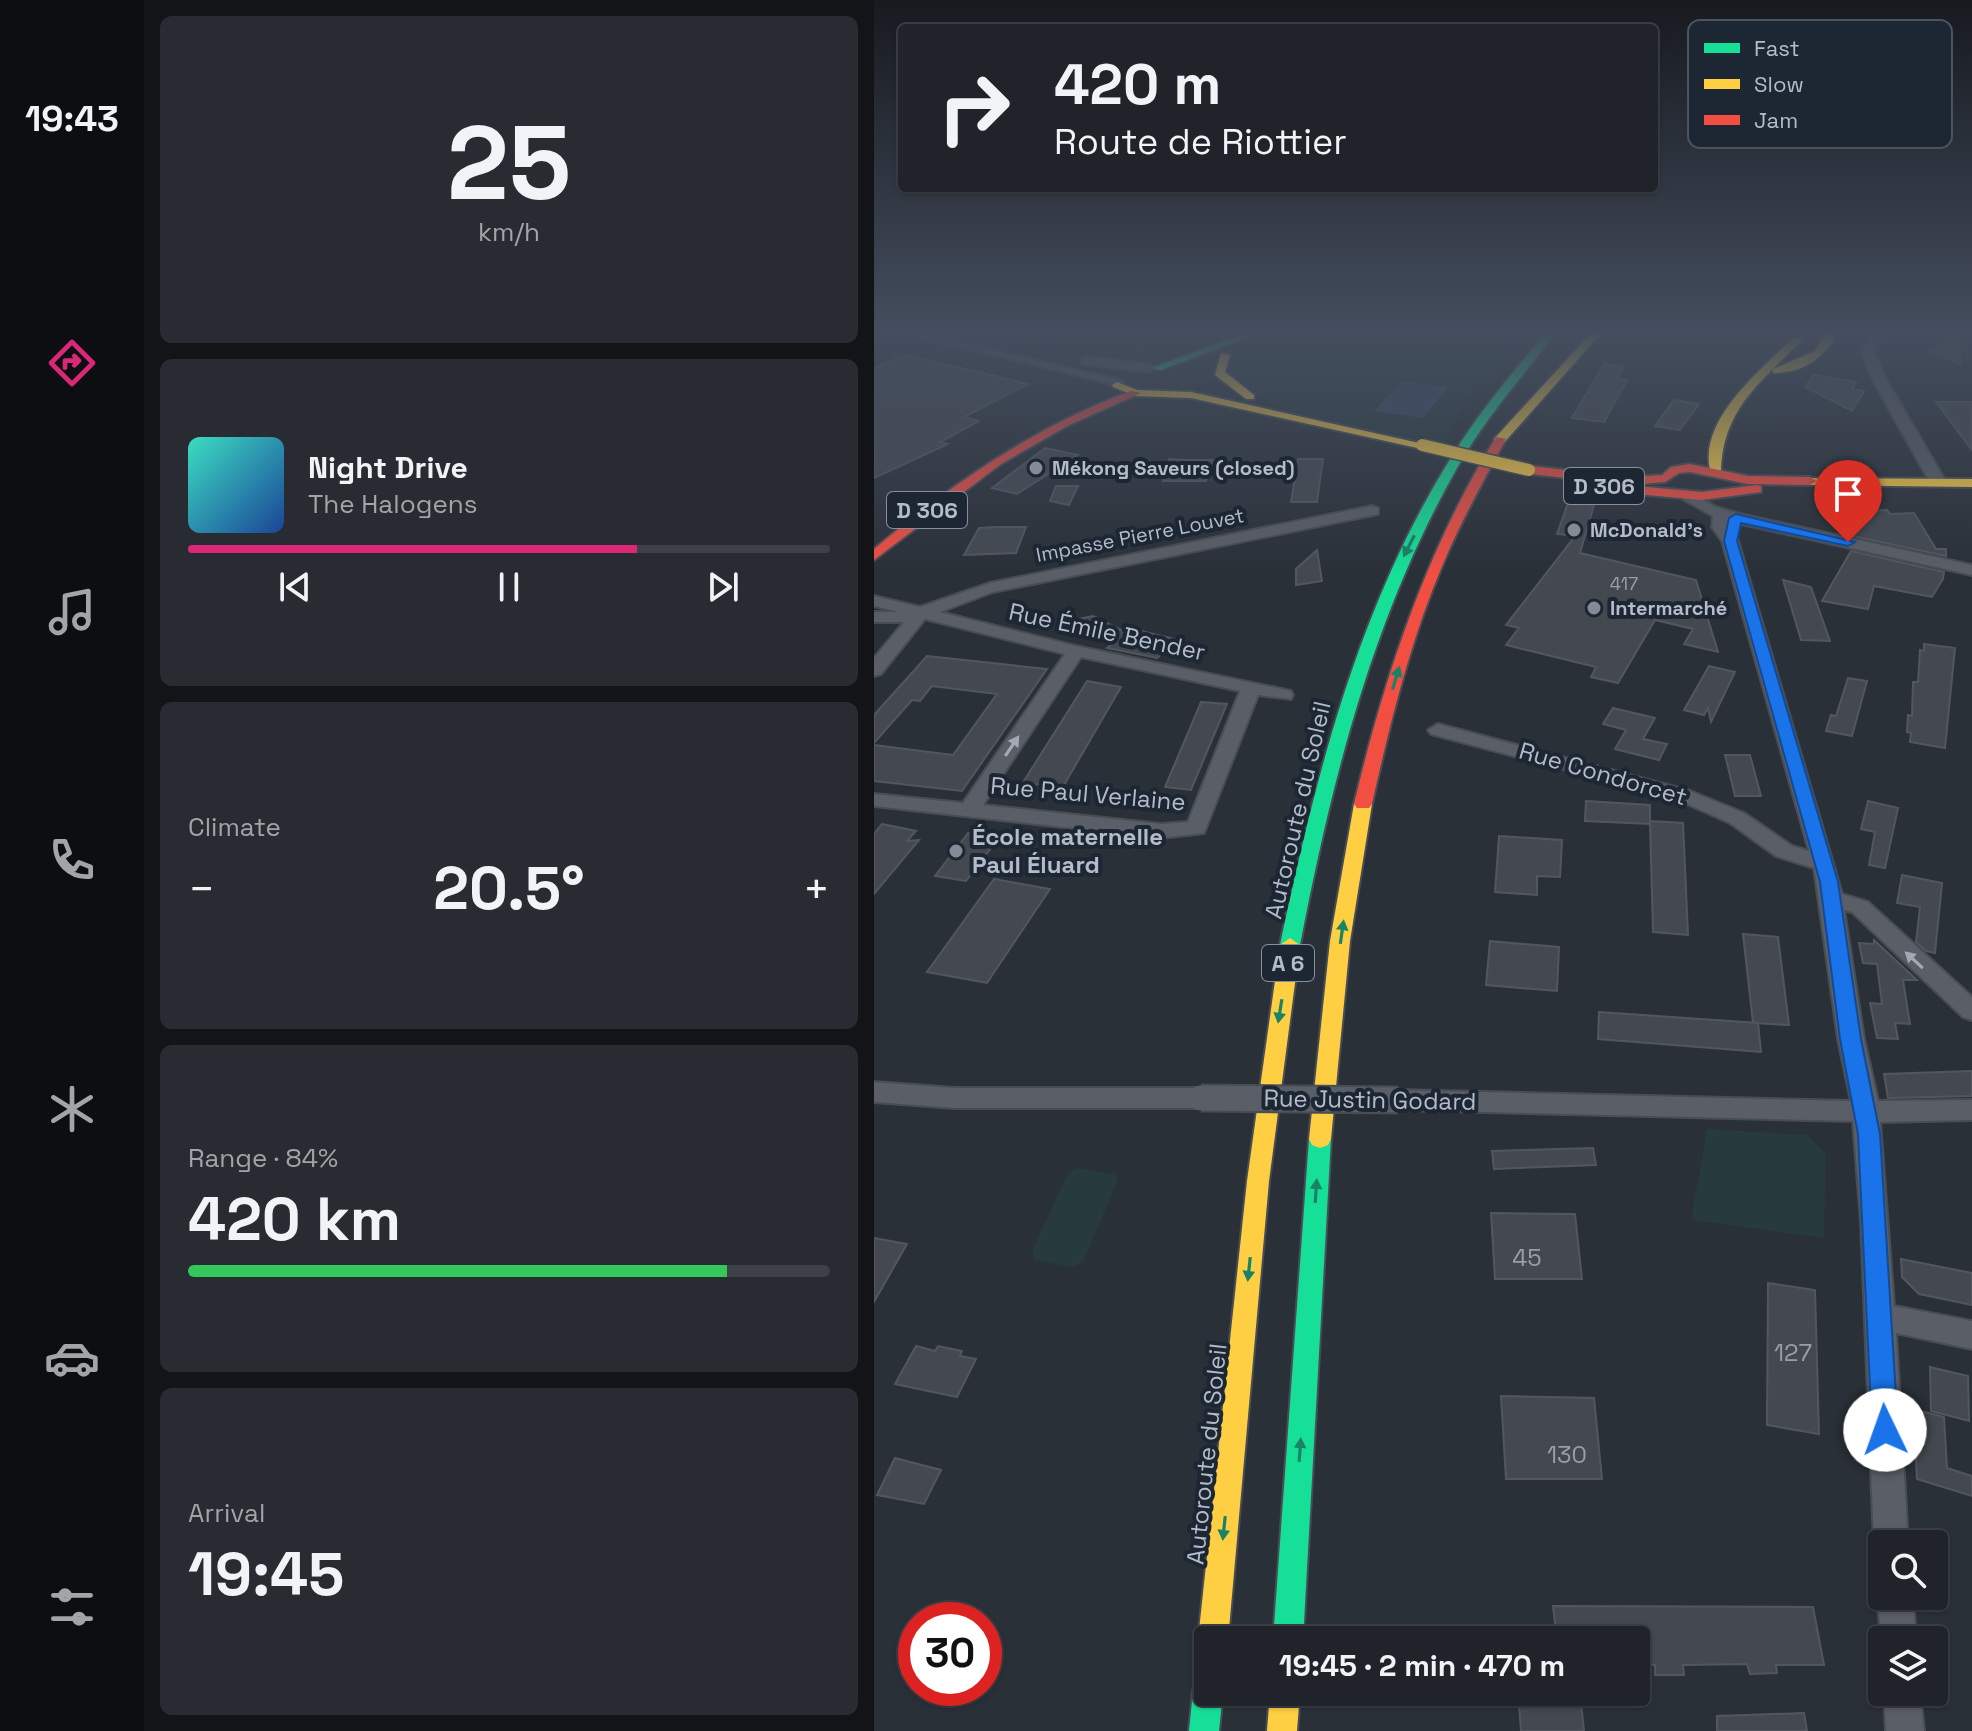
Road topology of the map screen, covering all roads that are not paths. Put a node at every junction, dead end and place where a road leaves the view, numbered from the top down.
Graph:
1 (1066, 412) edge
2 (1085, 412) edge
3 (1270, 412) edge
4 (1291, 412) edge
5 (1480, 412) edge
6 (1489, 412) edge
7 (1519, 412) edge
8 (1525, 412) edge
9 (1713, 412) edge
10 (1732, 412) edge
11 (1898, 412) edge
12 (1323, 423) junction
13 (1700, 429) dead end
14 (1498, 442) junction
15 (1691, 451) dead end
16 (1682, 469) junction
17 (1530, 470) junction
18 (1665, 478) junction
19 (1938, 482) junction
20 (1721, 483) junction
21 (1965, 483) edge
22 (1682, 494) junction
23 (1431, 506) junction
24 (1372, 511) dead end
25 (1730, 522) junction
26 (874, 541) edge
27 (874, 556) edge
28 (1972, 570) edge
29 (874, 601) edge
30 (919, 615) junction
31 (874, 617) edge
32 (1076, 651) junction
33 (874, 670) edge
34 (1251, 688) junction
35 (1284, 695) dead end
36 (1438, 730) dead end
37 (874, 800) edge
38 (969, 810) junction
39 (1821, 855) junction
40 (1831, 898) junction
41 (1972, 1011) edge
42 (874, 1092) edge
43 (1972, 1110) edge
44 (1866, 1111) junction
45 (1879, 1316) junction
46 (1972, 1335) edge
47 (1890, 1530) edge
48 (1214, 1626) edge
49 (1289, 1626) edge
50 (1206, 1706) edge
51 (1284, 1706) edge
52 (1903, 1706) edge
53 (1204, 1731) edge
54 (1282, 1731) edge
55 (1905, 1731) edge

1 - 26 main road, D 306
2 - 27 main road, D 306
3 - 12 main road, D 306
4 - 12 main road, D 306
5 - 23 main road
6 - 23 main road, Autoroute du Soleil / A 6
7 - 14 main road, A 6
8 - 14 main road
9 - 13 main road
10 - 20 main road
11 - 19 street
12 - 17 main road, D 306, bridge
49 -> 14 main road, A 6
15 - 16 main road
16 - 18 main road
16 - 20 main road
17 - 18 main road, D 306
17 - 22 main road, D 306
18 - 22 main road
19 - 20 main road
19 - 21 main road
20 - 21 main road
20 - 22 main road
20 - 25 street
22 - 25 street
23 -> 48 main road, Autoroute du Soleil / A 6
24 - 30 street, Impasse Pierre Louvet
25 - 28 street
25 - 39 street
29 - 30 street, Rue Émile Bender
30 - 31 street, Rue Émile Bender
30 - 32 street, Rue Émile Bender
30 - 33 street
32 - 34 street, Rue Émile Bender
38 -> 32 street
34 - 35 street, Rue Émile Bender
34 - 38 street, Rue Paul Verlaine
36 - 39 street, Rue Condorcet
37 - 38 street, Rue Paul Verlaine
39 - 40 street
41 -> 40 street
40 - 44 street
42 - 44 street, Rue Justin Godard, bridge
43 - 44 street
44 - 45 street
45 - 46 street
45 - 47 street
50 - 53 main road
51 - 54 main road
52 - 55 street

